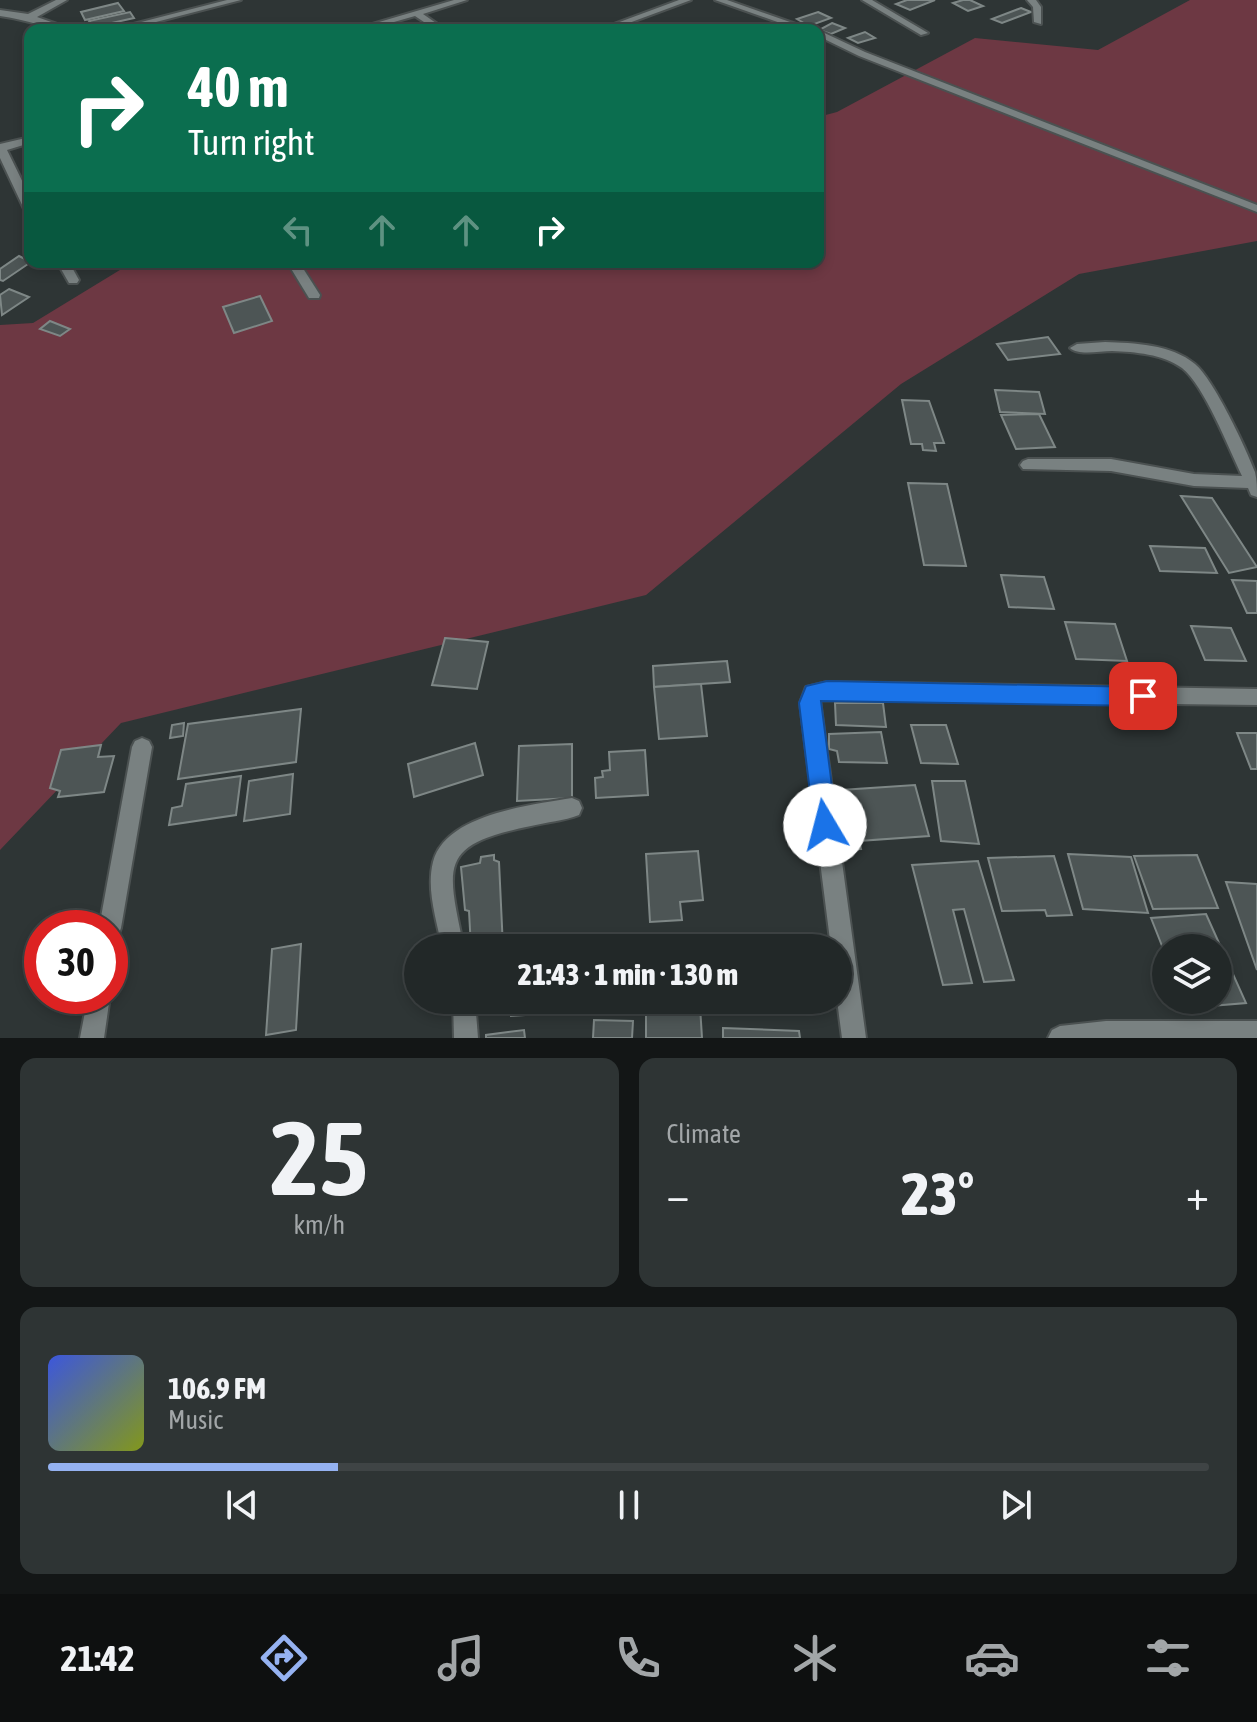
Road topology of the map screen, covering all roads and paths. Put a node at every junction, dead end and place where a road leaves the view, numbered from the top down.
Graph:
1 (63, 0) edge
2 (237, 0) edge
3 (463, 0) edge
4 (687, 0) edge
5 (719, 0) edge
6 (866, 0) edge
7 (1031, 0) edge
8 (0, 13) edge
9 (416, 13) junction
10 (29, 17) junction
11 (1038, 22) dead end
12 (51, 24) edge
13 (139, 24) edge
14 (377, 24) edge
15 (433, 24) edge
16 (619, 24) edge
17 (791, 24) edge
18 (924, 33) dead end
19 (824, 36) edge
20 (24, 142) edge
21 (0, 148) edge
22 (14, 176) junction
23 (0, 184) edge
24 (24, 197) edge
25 (1257, 209) edge
26 (66, 268) edge
27 (297, 268) edge
28 (73, 280) dead end
29 (314, 295) dead end
30 (1077, 348) dead end
31 (1028, 465) dead end
32 (1254, 486) edge
33 (1257, 697) edge
34 (142, 747) dead end
35 (572, 808) dead end
36 (113, 910) edge
37 (450, 934) edge
38 (96, 1014) edge
39 (465, 1014) edge
40 (1257, 1033) edge
41 (92, 1038) edge
42 (466, 1038) edge
43 (854, 1038) edge
44 (1060, 1038) edge

1 - 10 street
2 - 13 street
3 - 9 street
4 - 16 street
5 - 17 street
6 - 18 street
7 - 11 street
8 - 10 street
9 - 14 street
9 - 15 street
10 - 12 street
19 - 25 street
20 - 21 street
21 - 22 street
22 - 23 street
22 - 24 street
26 - 28 street
27 - 29 street
30 - 32 street
31 - 32 street
33 - 43 street
34 - 36 street
35 - 37 street
38 - 41 street
39 - 42 street
40 - 44 street

